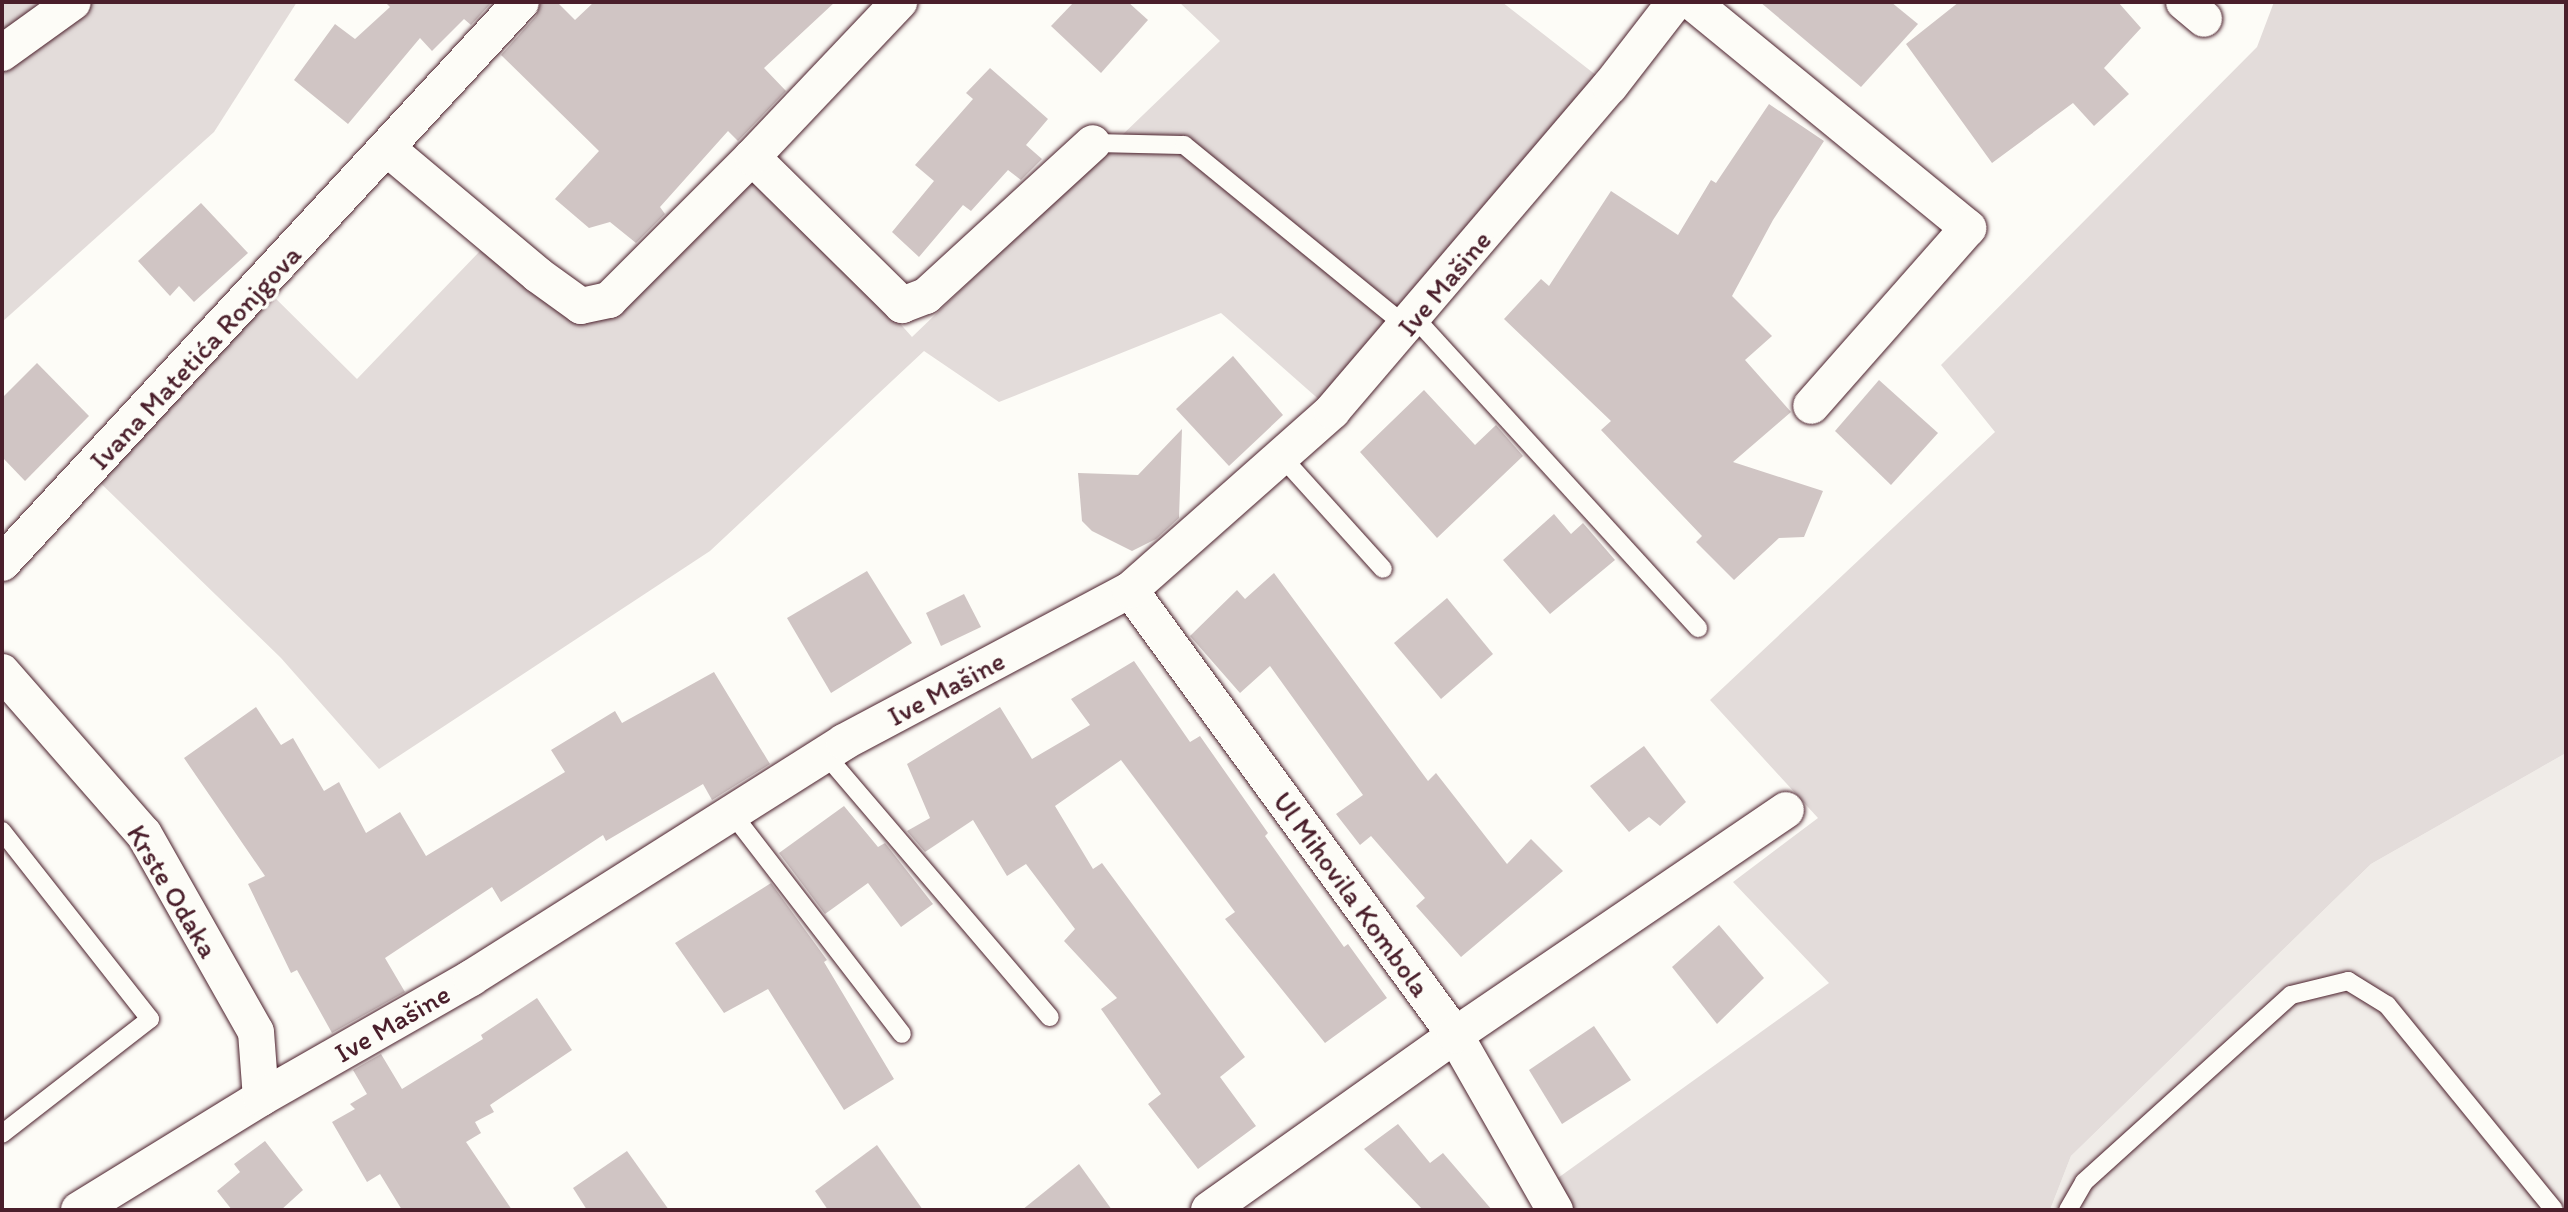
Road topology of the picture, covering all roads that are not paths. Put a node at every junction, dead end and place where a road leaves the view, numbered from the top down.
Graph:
1 (73, 2) edge
2 (521, 2) edge
3 (899, 2) edge
4 (1675, 2) edge
5 (1692, 2) edge
6 (2, 53) edge
7 (1093, 143) joint
8 (388, 149) junction
9 (752, 157) junction
10 (1411, 322) junction
11 (1811, 406) dead end
12 (1281, 456) junction
13 (2, 563) edge
14 (1383, 569) dead end
15 (1130, 590) junction
16 (1698, 628) dead end
17 (2, 672) edge
18 (825, 754) junction
19 (1786, 810) dead end
20 (731, 812) junction
21 (2, 831) edge
22 (1050, 1017) dead end
23 (902, 1034) dead end
24 (1455, 1035) junction
25 (261, 1098) junction
26 (2, 1134) edge
27 (79, 1210) edge
28 (1209, 1210) edge
29 (1555, 1210) edge
30 (2068, 1210) edge
31 (2554, 1210) edge

1 - 6 street
2 - 8 street, Ivana Matetića Ronjgova
3 - 9 street
4 - 10 street, Ive Mašine
5 - 11 street
7 - 9 street
7 - 10 lane
8 - 9 street
8 - 13 street, Ivana Matetića Ronjgova
10 - 12 street, Ive Mašine
10 - 16 lane
12 - 14 lane
12 - 15 street, Ive Mašine
15 - 18 street, Ive Mašine
15 - 24 street, Ul Mihovila Kombola
17 - 25 street, Krste Odaka
18 - 20 street, Ive Mašine
18 - 22 lane
19 - 24 street
20 - 23 lane
20 - 25 street, Ive Mašine
21 - 26 lane
24 - 28 street
24 - 29 street, Ul Mihovila Kombola
25 - 27 street, Ive Mašine
30 - 31 lane

